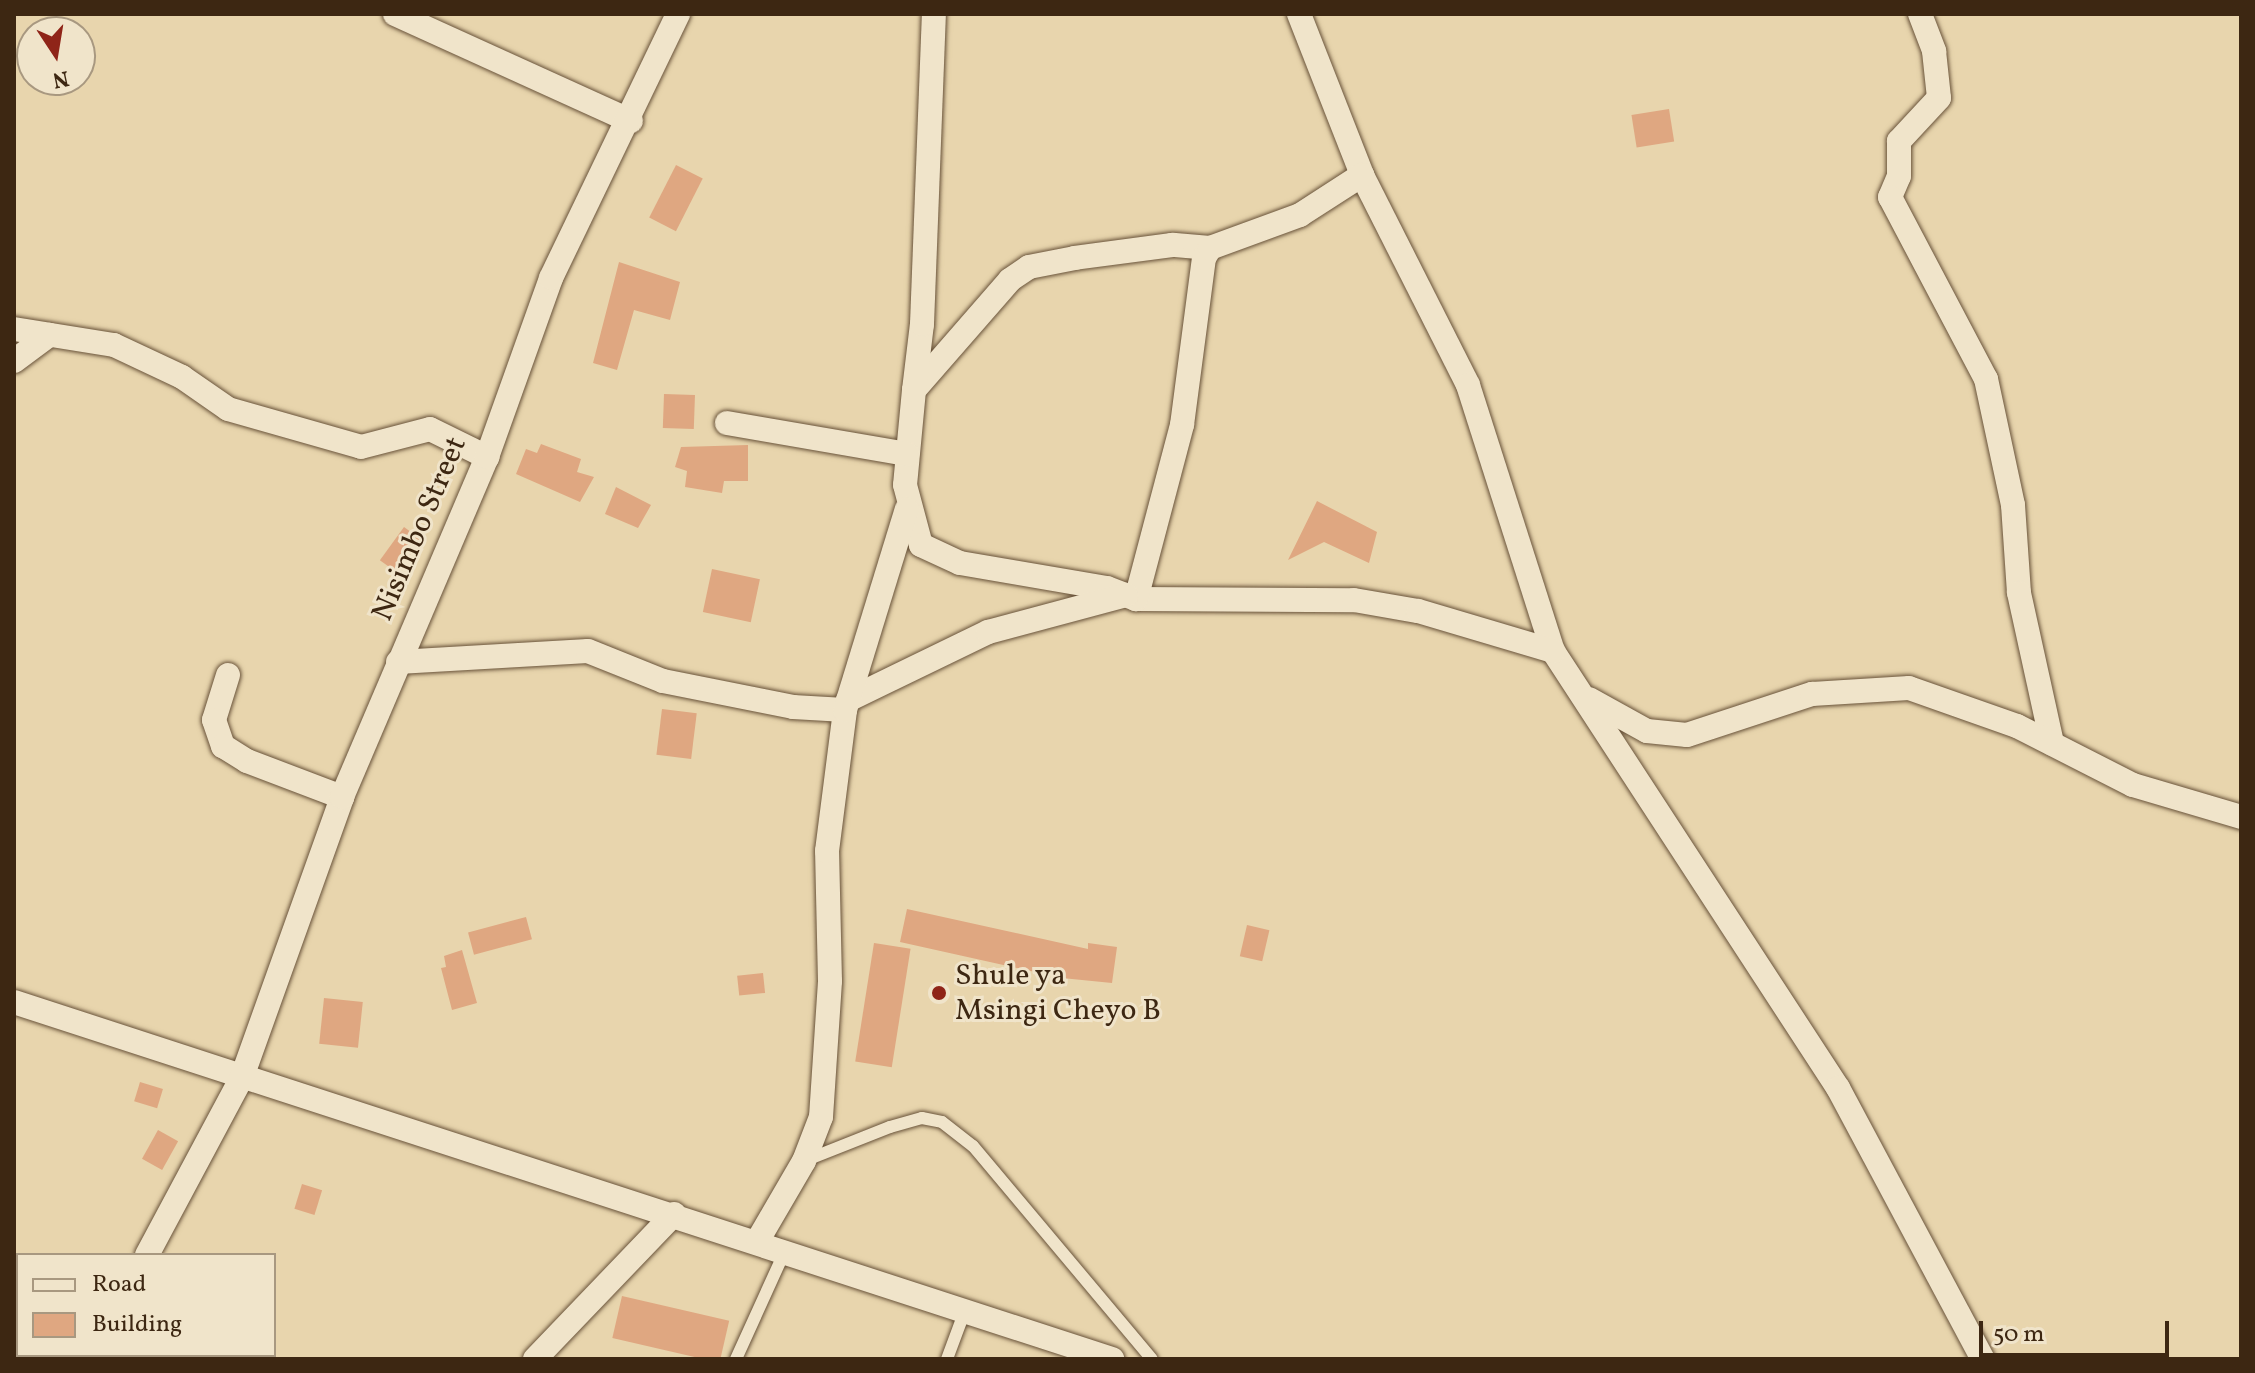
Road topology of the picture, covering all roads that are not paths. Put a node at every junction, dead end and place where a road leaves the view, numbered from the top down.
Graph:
1 (395, 14) edge
2 (678, 14) edge
3 (934, 14) edge
4 (1299, 14) edge
5 (1920, 14) edge
6 (631, 121) junction
7 (1362, 175) junction
8 (1210, 248) junction
9 (14, 329) edge
10 (49, 335) junction
11 (14, 361) edge
12 (914, 390) junction
13 (727, 423) dead end
14 (907, 454) junction
15 (487, 457) junction
16 (907, 509) junction
17 (1131, 597) junction
18 (1553, 651) junction
19 (398, 662) junction
20 (228, 675) dead end
21 (1579, 693) junction
22 (846, 705) junction
23 (2052, 743) junction
24 (342, 797) junction
25 (2241, 817) edge
26 (14, 1002) edge
27 (242, 1077) junction
28 (804, 1161) junction
29 (674, 1214) junction
30 (758, 1240) junction
31 (785, 1251) junction
32 (148, 1253) edge
33 (966, 1308) junction
34 (535, 1359) edge
35 (736, 1359) edge
36 (947, 1359) edge
37 (1112, 1359) edge
38 (1152, 1359) edge
39 (1983, 1359) edge

1 - 6 street
2 - 6 street, Nisimbo Street
3 - 12 street
4 - 7 street
5 - 23 street
6 - 15 street, Nisimbo Street
7 - 8 street
7 - 18 street
8 - 12 street
8 - 17 street
9 - 10 street
10 - 11 street
10 - 15 street
12 - 14 street
13 - 14 street
14 - 16 street
15 - 19 street, Nisimbo Street
16 - 17 street
16 - 22 street
17 - 18 street
17 - 22 street
18 - 21 street
19 - 22 street
19 - 24 street, Nisimbo Street
20 - 24 street
21 - 23 street
21 - 39 street
22 - 28 street
23 - 25 street
24 - 27 street, Nisimbo Street
26 - 27 street
27 - 29 street
27 - 32 street, Nisimbo Street
28 - 30 street
28 - 38 lane
29 - 30 street
29 - 34 street
30 - 31 street
31 - 33 street
31 - 35 lane
33 - 36 lane
33 - 37 street

